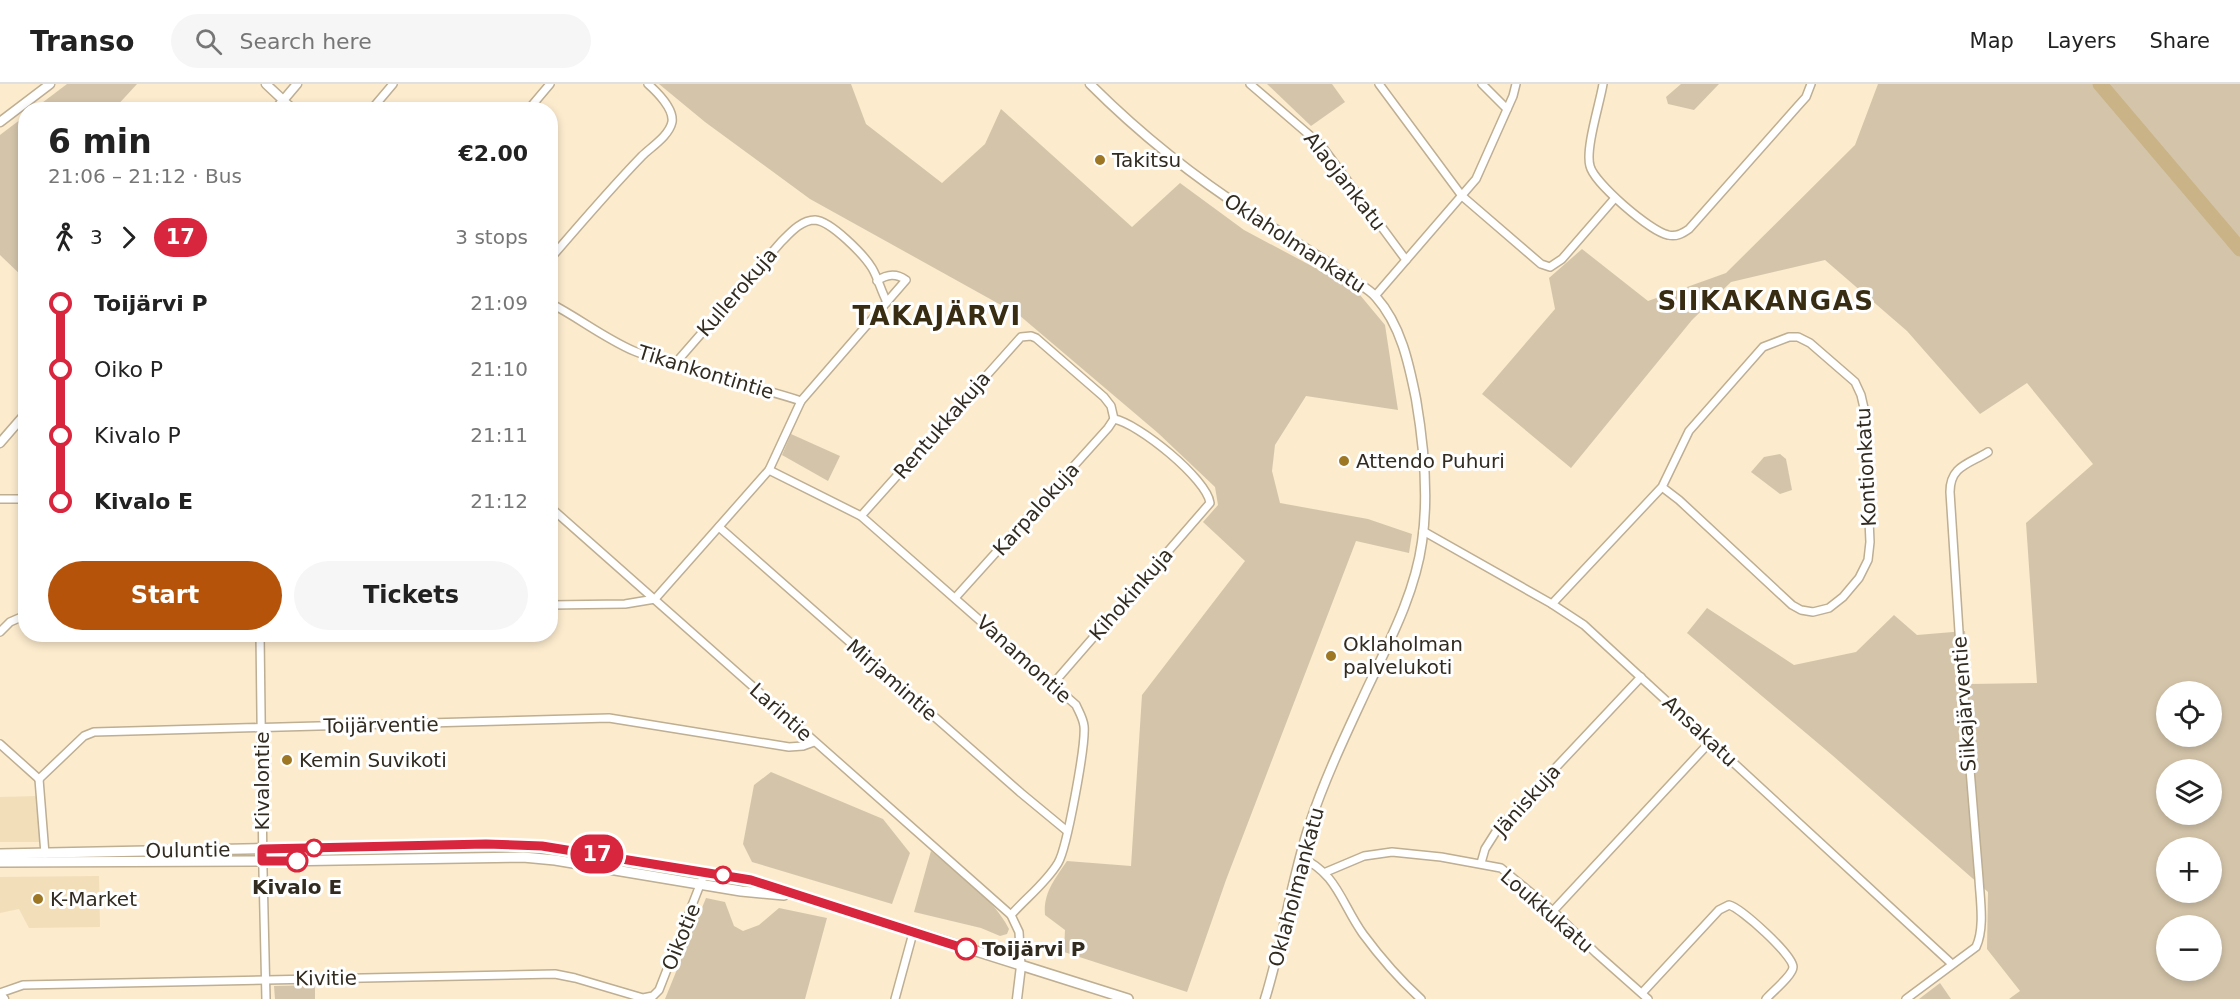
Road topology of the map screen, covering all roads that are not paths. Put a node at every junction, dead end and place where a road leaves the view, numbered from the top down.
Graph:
1 (50, 84) edge
2 (266, 84) edge
3 (297, 84) edge
4 (393, 84) edge
5 (550, 84) edge
6 (648, 84) edge
7 (1090, 84) edge
8 (1250, 84) edge
9 (1378, 84) edge
10 (1482, 84) edge
11 (1516, 84) edge
12 (1603, 84) edge
13 (1811, 84) edge
14 (284, 100) joint
15 (26, 102) edge
16 (378, 102) edge
17 (535, 102) edge
18 (18, 108) edge
19 (1507, 109) junction
20 (0, 122) edge
21 (1462, 196) junction
22 (1615, 198) junction
23 (558, 250) edge
24 (1406, 260) junction
25 (877, 281) junction
26 (1375, 296) junction
27 (886, 302) junction
28 (558, 308) edge
29 (674, 366) junction
30 (801, 401) junction
31 (1114, 419) junction
32 (18, 422) edge
33 (0, 443) edge
34 (1988, 452) dead end
35 (769, 470) junction
36 (1662, 487) junction
37 (0, 499) edge
38 (18, 499) edge
39 (558, 514) edge
40 (861, 516) junction
41 (719, 527) junction
42 (1423, 531) junction
43 (956, 598) junction
44 (655, 599) junction
45 (1552, 604) junction
46 (558, 605) edge
47 (18, 618) edge
48 (0, 632) edge
49 (260, 642) edge
50 (1641, 677) junction
51 (1052, 685) junction
52 (262, 728) junction
53 (814, 742) junction
54 (1710, 742) junction
55 (0, 744) edge
56 (39, 778) junction
57 (1067, 831) junction
58 (262, 849) junction
59 (0, 854) edge
60 (45, 854) junction
61 (1300, 856) junction
62 (262, 861) junction
63 (0, 862) edge
64 (1481, 863) junction
65 (705, 872) junction
66 (1326, 872) junction
67 (702, 885) junction
68 (803, 897) junction
69 (1553, 911) junction
70 (1011, 915) junction
71 (913, 933) junction
72 (1952, 964) junction
73 (1021, 966) junction
74 (266, 979) junction
75 (607, 989) junction
76 (0, 993) edge
77 (1641, 993) junction
78 (650, 998) edge
79 (4, 999) edge
80 (266, 999) edge
81 (605, 999) edge
82 (895, 999) edge
83 (1017, 999) edge
84 (1128, 999) edge
85 (1265, 999) edge
86 (1421, 999) edge
87 (1648, 999) edge
88 (1766, 999) edge
89 (1906, 999) edge

1 - 15 street
2 - 14 street
3 - 14 street
4 - 16 street
5 - 17 street
6 - 23 street
7 - 26 street, Oklaholmankatu
8 - 24 street, Alaojankatu
9 - 21 street
10 - 19 street
11 - 19 street
12 - 22 street
13 - 22 street
18 - 20 street
19 - 21 street
21 - 22 street
21 - 24 street
24 - 26 street
25 - 27 street
25 - 27 street, Tikankontintie
25 - 29 street, Kullerokuja
26 - 42 street, Oklaholmankatu
27 - 30 street, Tikankontintie
28 - 29 street, Tikankontintie
29 - 30 street, Tikankontintie
30 - 35 street, Tikankontintie
31 - 40 street, Rentukkakuja
31 - 43 street, Karpalokuja
31 - 51 street, Kihokinkuja
32 - 33 street
34 - 72 street, Siikajärventie
35 - 40 street, Vanamontie
35 - 41 street, Tikankontintie
36 - 36 street, Kontionkatu
36 - 45 street, Kontionkatu
37 - 38 street
39 - 44 street, Larintie
40 - 43 street, Vanamontie
41 - 44 street, Tikankontintie
41 - 57 street, Mirjamintie
42 - 45 street, Ansakatu
42 - 61 street, Oklaholmankatu
43 - 51 street, Vanamontie
44 - 46 street
44 - 53 street, Larintie
45 - 50 street, Ansakatu
47 - 48 street
49 - 52 street, Kivalontie
50 - 54 street, Ansakatu
50 - 64 street, Jäniskuja
51 - 57 street, Vanamontie
52 - 53 street, Toijärventie
52 - 56 street, Toijärventie
52 - 58 street, Kivalontie
53 - 70 street, Larintie
54 - 69 street
54 - 72 street, Ansakatu
55 - 56 street
56 - 60 street
57 - 70 street, Vanamontie
58 - 60 main road, Ouluntie
58 - 62 street, Kivalontie
58 - 65 main road, Ouluntie
59 - 60 main road, Ouluntie
61 - 66 street
61 - 85 street, Oklaholmankatu
62 - 63 main road, Ouluntie
62 - 67 main road, Ouluntie
62 - 74 street, Kivalontie
64 - 66 street, Loukkukatu
64 - 69 street, Loukkukatu
65 - 67 street, Oikotie
65 - 68 main road, Ouluntie
66 - 86 street
67 - 68 main road, Ouluntie
67 - 78 street, Oikotie
68 - 71 main road, Ouluntie
69 - 77 street, Loukkukatu
70 - 73 street
71 - 73 main road, Ouluntie
71 - 82 street
72 - 89 street, Siikajärventie
73 - 83 street
73 - 84 main road, Ouluntie
74 - 75 street, Kivitie
74 - 76 street, Kivitie
74 - 80 street, Kivalontie
75 - 78 street, Kivitie
75 - 81 street
76 - 79 street
77 - 87 street, Loukkukatu
77 - 88 street

